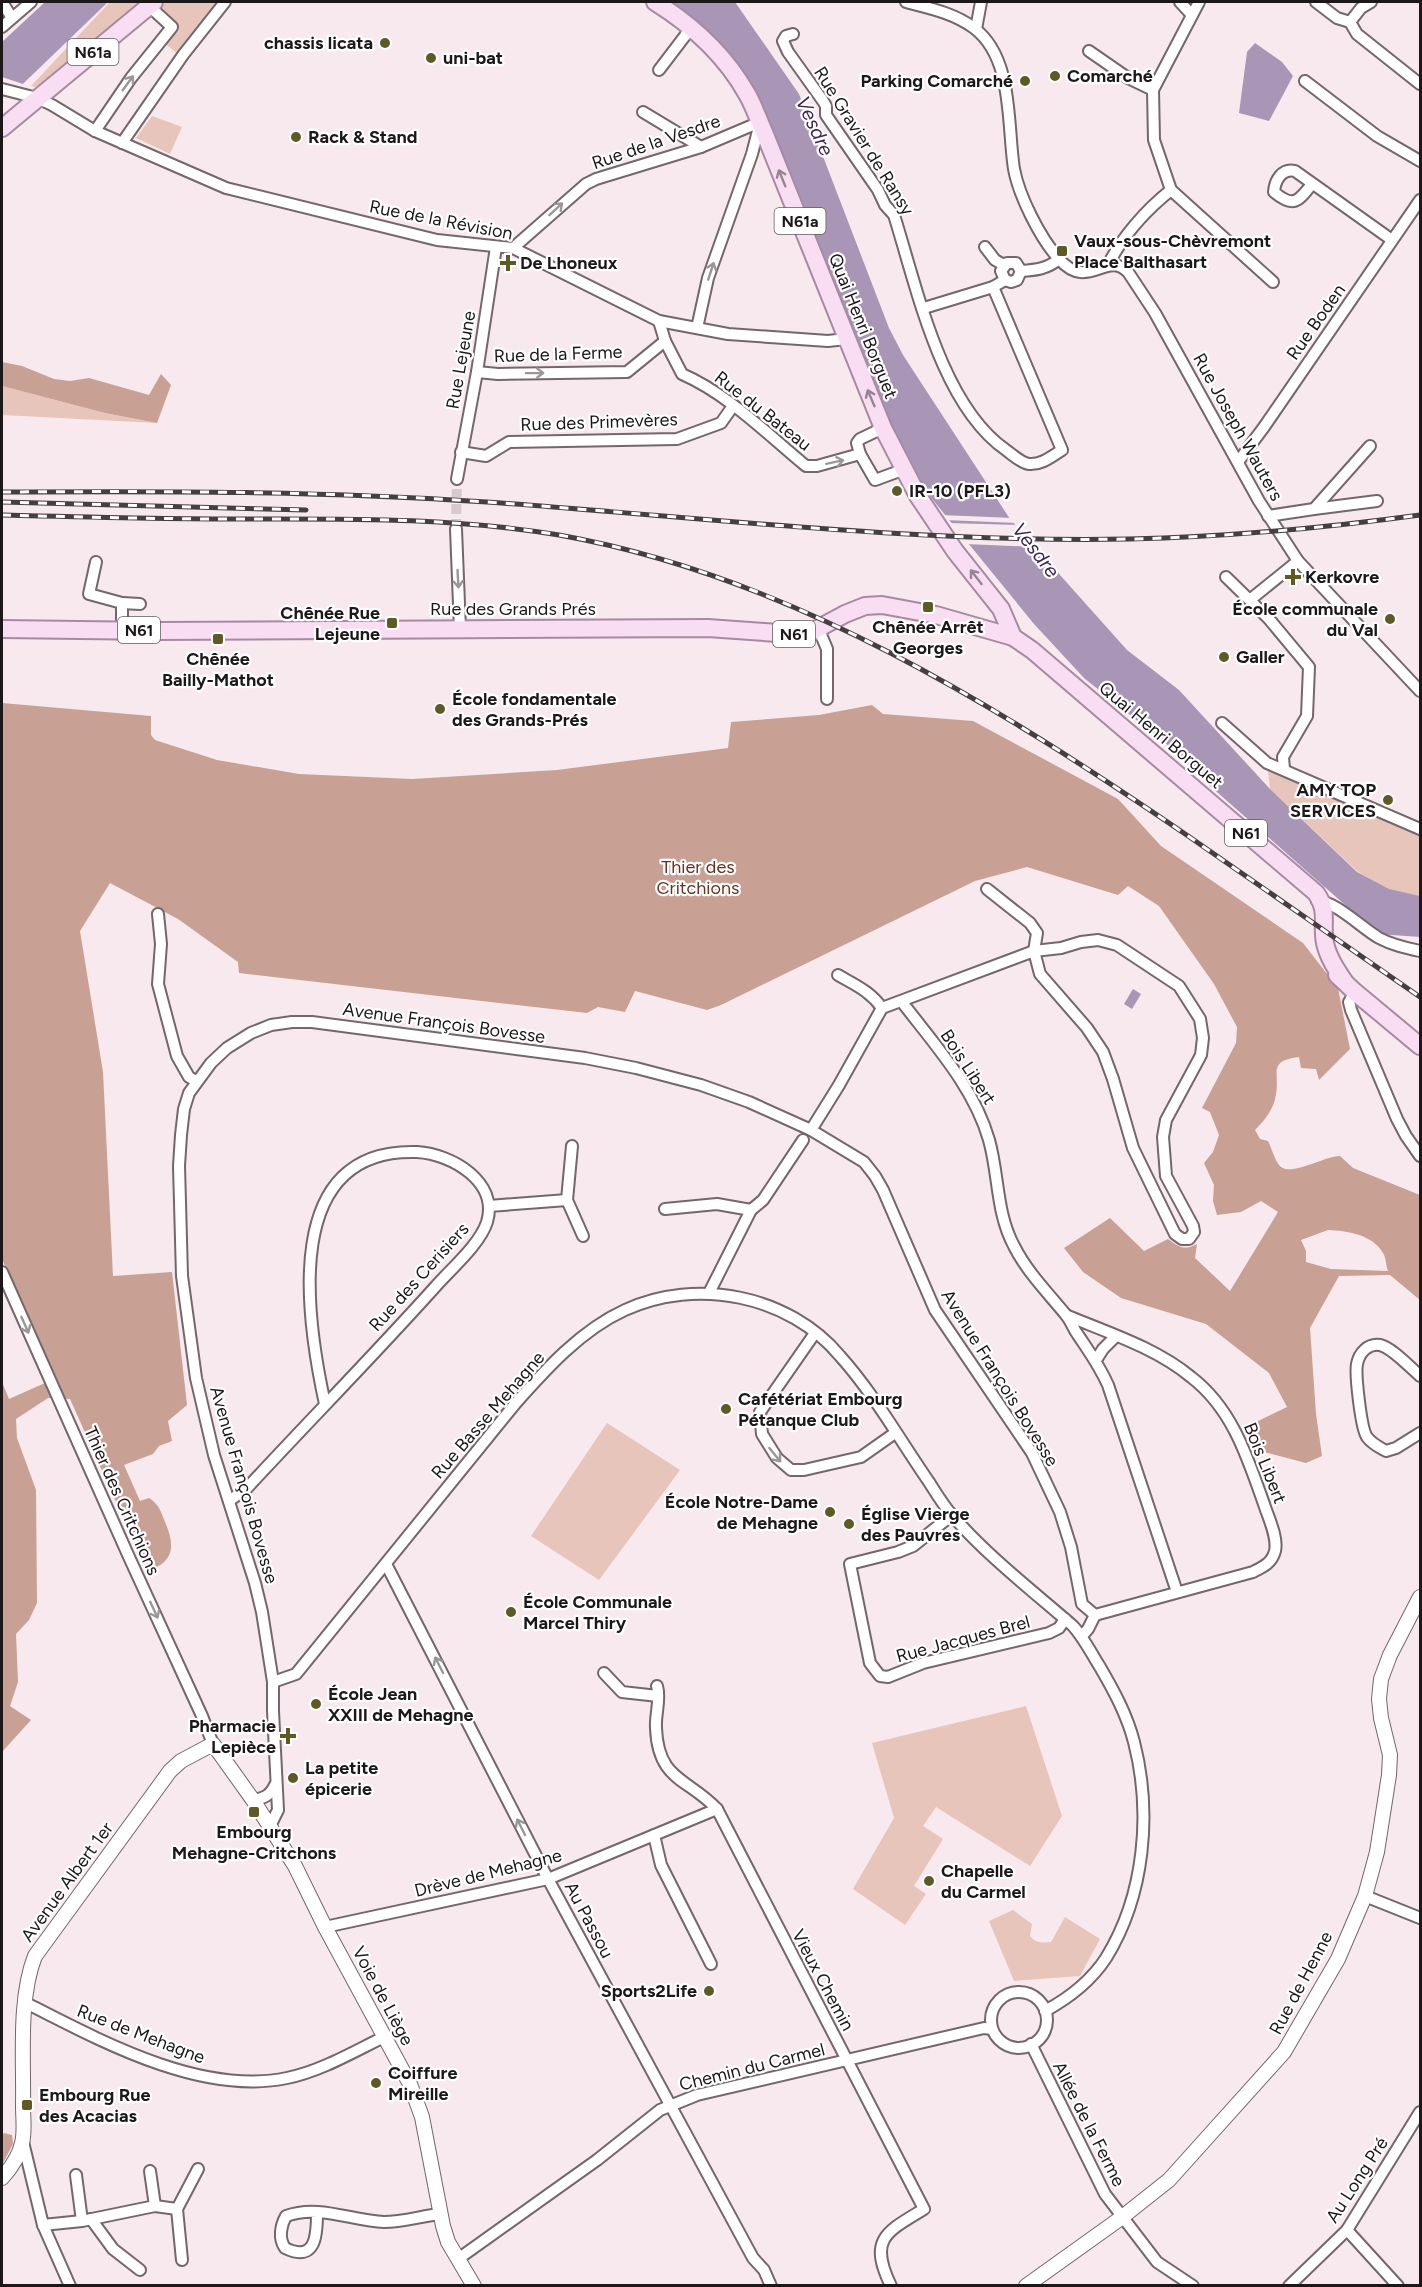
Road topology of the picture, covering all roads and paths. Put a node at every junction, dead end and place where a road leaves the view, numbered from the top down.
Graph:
1 (2, 2) edge
2 (31, 2) edge
3 (225, 2) edge
4 (655, 2) edge
5 (906, 2) edge
6 (981, 2) edge
7 (1180, 2) edge
8 (1198, 2) edge
9 (1316, 2) edge
10 (1371, 2) edge
11 (151, 3) edge
12 (1192, 15) junction
13 (12, 18) junction
14 (1350, 22) junction
15 (2, 27) edge
16 (691, 28) junction
17 (976, 29) junction
18 (793, 34) dead end
19 (1089, 51) dead end
20 (660, 70) dead end
21 (1305, 81) dead end
22 (1420, 84) edge
23 (2, 89) edge
24 (1152, 90) junction
25 (37, 98) junction
26 (643, 112) dead end
27 (760, 122) junction
28 (2, 128) edge
29 (95, 131) junction
30 (122, 143) junction
31 (700, 147) junction
32 (1420, 161) edge
33 (1312, 184) dead end
34 (1171, 190) junction
35 (1420, 200) edge
36 (1392, 240) junction
37 (496, 247) junction
38 (985, 247) dead end
39 (513, 248) junction
40 (1059, 259) junction
41 (1004, 265) junction
42 (1108, 265) junction
43 (1021, 271) junction
44 (1005, 280) junction
45 (1273, 282) dead end
46 (993, 287) junction
47 (924, 308) junction
48 (659, 321) junction
49 (697, 328) junction
50 (846, 339) junction
51 (666, 341) junction
52 (477, 372) junction
53 (733, 406) junction
54 (883, 428) junction
55 (1370, 446) dead end
56 (461, 452) junction
57 (860, 454) junction
58 (1238, 462) junction
59 (904, 469) junction
60 (457, 479) tunnel mouth
61 (1377, 501) dead end
62 (1314, 509) junction
63 (1268, 516) junction
64 (456, 529) tunnel mouth
65 (1298, 561) junction
66 (96, 562) dead end
67 (1226, 578) dead end
68 (1251, 599) junction
69 (122, 603) junction
70 (140, 604) dead end
71 (1001, 609) junction
72 (2, 629) edge
73 (460, 629) junction
74 (989, 629) junction
75 (122, 630) junction
76 (819, 630) junction
77 (1013, 637) junction
78 (1420, 674) edge
79 (1412, 682) junction
80 (1420, 691) edge
81 (827, 699) dead end
82 (1222, 723) dead end
83 (1284, 769) junction
84 (1420, 829) edge
85 (987, 889) dead end
86 (1317, 902) junction
87 (158, 914) dead end
88 (1034, 951) junction
89 (1420, 951) edge
90 (838, 975) dead end
91 (1349, 987) junction
92 (902, 1002) junction
93 (882, 1008) junction
94 (1420, 1046) edge
95 (196, 1081) junction
96 (811, 1130) junction
97 (803, 1140) dead end
98 (572, 1146) dead end
99 (1420, 1156) edge
100 (567, 1200) junction
101 (489, 1206) junction
102 (665, 1209) dead end
103 (751, 1210) junction
104 (584, 1236) dead end
105 (2, 1272) edge
106 (709, 1293) junction
107 (1068, 1316) junction
108 (815, 1333) junction
109 (1115, 1336) junction
110 (1096, 1360) junction
111 (1420, 1376) edge
112 (325, 1404) junction
113 (1420, 1432) edge
114 (895, 1433) junction
115 (229, 1501) junction
116 (952, 1515) junction
117 (386, 1564) junction
118 (1177, 1592) junction
119 (1420, 1597) edge
120 (1095, 1615) junction
121 (1065, 1619) junction
122 (1082, 1636) junction
123 (604, 1673) dead end
124 (273, 1682) junction
125 (213, 1744) junction
126 (276, 1784) junction
127 (253, 1800) junction
128 (717, 1809) junction
129 (270, 1826) junction
130 (654, 1835) junction
131 (548, 1879) junction
132 (1365, 1896) junction
133 (1420, 1918) edge
134 (325, 1927) junction
135 (711, 1964) dead end
136 (26, 2003) junction
137 (1045, 2011) junction
138 (992, 2029) junction
139 (384, 2037) junction
140 (1031, 2044) junction
141 (847, 2060) junction
142 (670, 2105) junction
143 (1420, 2112) edge
144 (22, 2142) junction
145 (198, 2169) dead end
146 (150, 2171) dead end
147 (76, 2175) dead end
148 (2, 2178) edge
149 (155, 2206) junction
150 (177, 2209) junction
151 (317, 2213) dead end
152 (440, 2214) junction
153 (1121, 2218) junction
154 (87, 2220) junction
155 (43, 2226) junction
156 (1347, 2230) junction
157 (458, 2259) junction
158 (182, 2260) dead end
159 (140, 2270) dead end
160 (68, 2281) edge
161 (470, 2284) edge
162 (771, 2286) edge
163 (891, 2286) edge
164 (1026, 2286) edge
165 (1193, 2286) edge
166 (1289, 2286) edge
167 (1398, 2286) edge

1 - 13 street
2 - 13 street
3 - 30 street
4 - 16 main road, Quai Henri Borguet / N61a
5 - 17 street
6 - 17 street
7 - 12 street
8 - 12 street
9 - 14 street
10 - 14 street
11 - 25 main road, N61a
29 -> 11 street
12 - 24 street
13 - 15 street
14 - 22 street
16 - 20 street
16 - 27 main road, Quai Henri Borguet / N61a
17 - 40 street
18 - 47 street, Rue Gravier de Ransy
19 - 24 street
21 - 32 street
23 - 25 street, Rue de la Révision
24 - 34 street
25 - 28 main road, N61a
25 - 29 street, Rue de la Révision
26 - 31 street
27 - 31 street, Rue de la Vesdre
49 -> 27 street
50 -> 27 main road, Quai Henri Borguet / N61a
29 - 30 street, Rue de la Révision
30 - 37 street, Rue de la Révision
39 -> 31 street, Rue de la Vesdre
33 - 36 street
34 - 42 street
34 - 45 street
35 - 36 street, Rue Boden
36 - 58 street, Rue Boden
37 - 39 street, Rue de la Révision
37 - 52 street, Rue Lejeune
38 - 41 street
39 - 48 street, Rue de la Révision
40 - 42 street
40 - 43 street
41 - 43 street
41 - 44 street
42 - 58 street, Rue Joseph Wauters
43 - 44 street
44 - 46 street
46 - 47 street
46 - 47 street, Rue Gravier de Ransy
48 - 49 street, Rue de la Révision
48 - 51 street
49 - 50 street, Rue de la Révision
54 -> 50 main road, Quai Henri Borguet / N61a
52 -> 51 street, Rue de la Ferme
51 - 53 street, Rue du Bateau
52 - 56 street, Rue Lejeune
53 - 56 street, Rue des Primevères
53 -> 57 street, Rue du Bateau
54 - 57 street
54 - 59 main road, Quai Henri Borguet / N61a
55 - 62 street
56 - 60 street, Rue Lejeune
57 - 59 street
58 - 63 street, Rue Joseph Wauters
71 -> 59 main road, Quai Henri Borguet / N61a
61 - 62 street
62 - 63 street
63 - 65 street, Rue Joseph Wauters
64 -> 73 street
65 - 68 street
65 - 79 street, Rue Joseph Wauters
66 - 69 street
67 - 68 street
68 - 83 street
69 - 70 street
69 - 75 street
71 - 74 main road
71 - 77 main road, Quai Henri Borguet
72 - 75 main road, Rue des Grands Prés / N61
73 - 75 main road, Rue des Grands Prés / N61
73 - 76 main road, Rue des Grands Prés / N61
74 - 76 main road, Rue des Grands Prés / N61
74 - 77 main road, Rue des Grands Prés / N61
76 - 81 street
77 - 86 main road, Quai Henri Borguet / N61
78 - 79 street
79 - 80 street, Rue Joseph Wauters
82 - 83 street
83 - 84 street
85 - 88 street
86 - 89 street
86 - 91 main road, N61
87 - 95 street
88 - 88 street
88 - 92 street
90 - 93 street
91 - 94 main road, N61
91 - 99 street
92 - 93 street
92 - 107 street, Bois Libert
93 - 96 street
95 - 96 street, Avenue François Bovesse
95 - 115 street, Avenue François Bovesse
96 - 120 street, Avenue François Bovesse
97 - 103 street
98 - 100 street
100 - 101 street
100 - 104 street
101 - 112 street, Rue des Cerisiers
101 - 112 street
102 - 103 street
103 - 106 street
105 -> 125 street, Thier des Critchions
106 - 108 street, Rue Basse Mehagne
106 - 117 street, Rue Basse Mehagne
107 - 109 street, Bois Libert
107 - 110 street, Bois Libert
108 - 114 street, Rue Basse Mehagne
108 -> 114 street
109 - 110 street
109 - 118 street, Bois Libert
110 - 118 street, Bois Libert
111 - 113 street
112 - 115 street, Rue des Cerisiers
114 - 116 street, Rue Basse Mehagne
115 - 124 street, Avenue François Bovesse
116 - 121 street, Rue Basse Mehagne
116 - 121 street, Rue Jacques Brel
117 - 124 street, Rue Basse Mehagne
131 -> 117 street, Au Passou
118 - 120 street, Bois Libert
119 - 132 street, Rue de Henne
120 - 122 street
121 - 122 street, Rue Basse Mehagne
122 - 137 street
123 - 128 street, Vieux Chemin
124 - 126 street, Avenue François Bovesse
125 - 127 street, Voie de Liège
125 - 136 street, Avenue Albert 1er
126 - 127 street
126 - 129 street, Avenue François Bovesse
127 - 129 street, Voie de Liège
128 - 130 street, Drève de Mehagne
128 - 141 street, Vieux Chemin
129 - 134 street, Voie de Liège
130 - 131 street, Drève de Mehagne
130 - 135 street
131 - 134 street, Drève de Mehagne
131 - 142 street, Au Passou
132 - 133 street
132 - 153 street, Rue de Henne
134 - 139 street, Voie de Liège
136 - 139 street, Rue de Mehagne
136 - 144 street, Avenue Albert 1er
137 - 138 street
137 - 140 street
138 - 140 street
138 - 141 street, Chemin du Carmel
139 - 152 street, Voie de Liège
140 - 153 street, Allée de la Ferme
141 - 142 street, Chemin du Carmel
141 - 163 street, Vieux Chemin
142 - 157 street, Chemin du Carmel
142 - 162 street, Au Passou
143 - 156 street, Au Long Pré
144 - 148 street, Avenue Albert 1er
144 - 155 street
145 - 150 street
146 - 149 street
147 - 154 street
149 - 150 street
149 - 154 street
150 - 158 street
151 - 152 street
152 - 157 street, Voie de Liège
153 - 164 street, Rue de Henne
153 - 165 street
154 - 155 street
154 - 159 street
155 - 160 street
156 - 166 street, Au Long Pré
156 - 167 street
157 - 161 street, Voie de Liège

